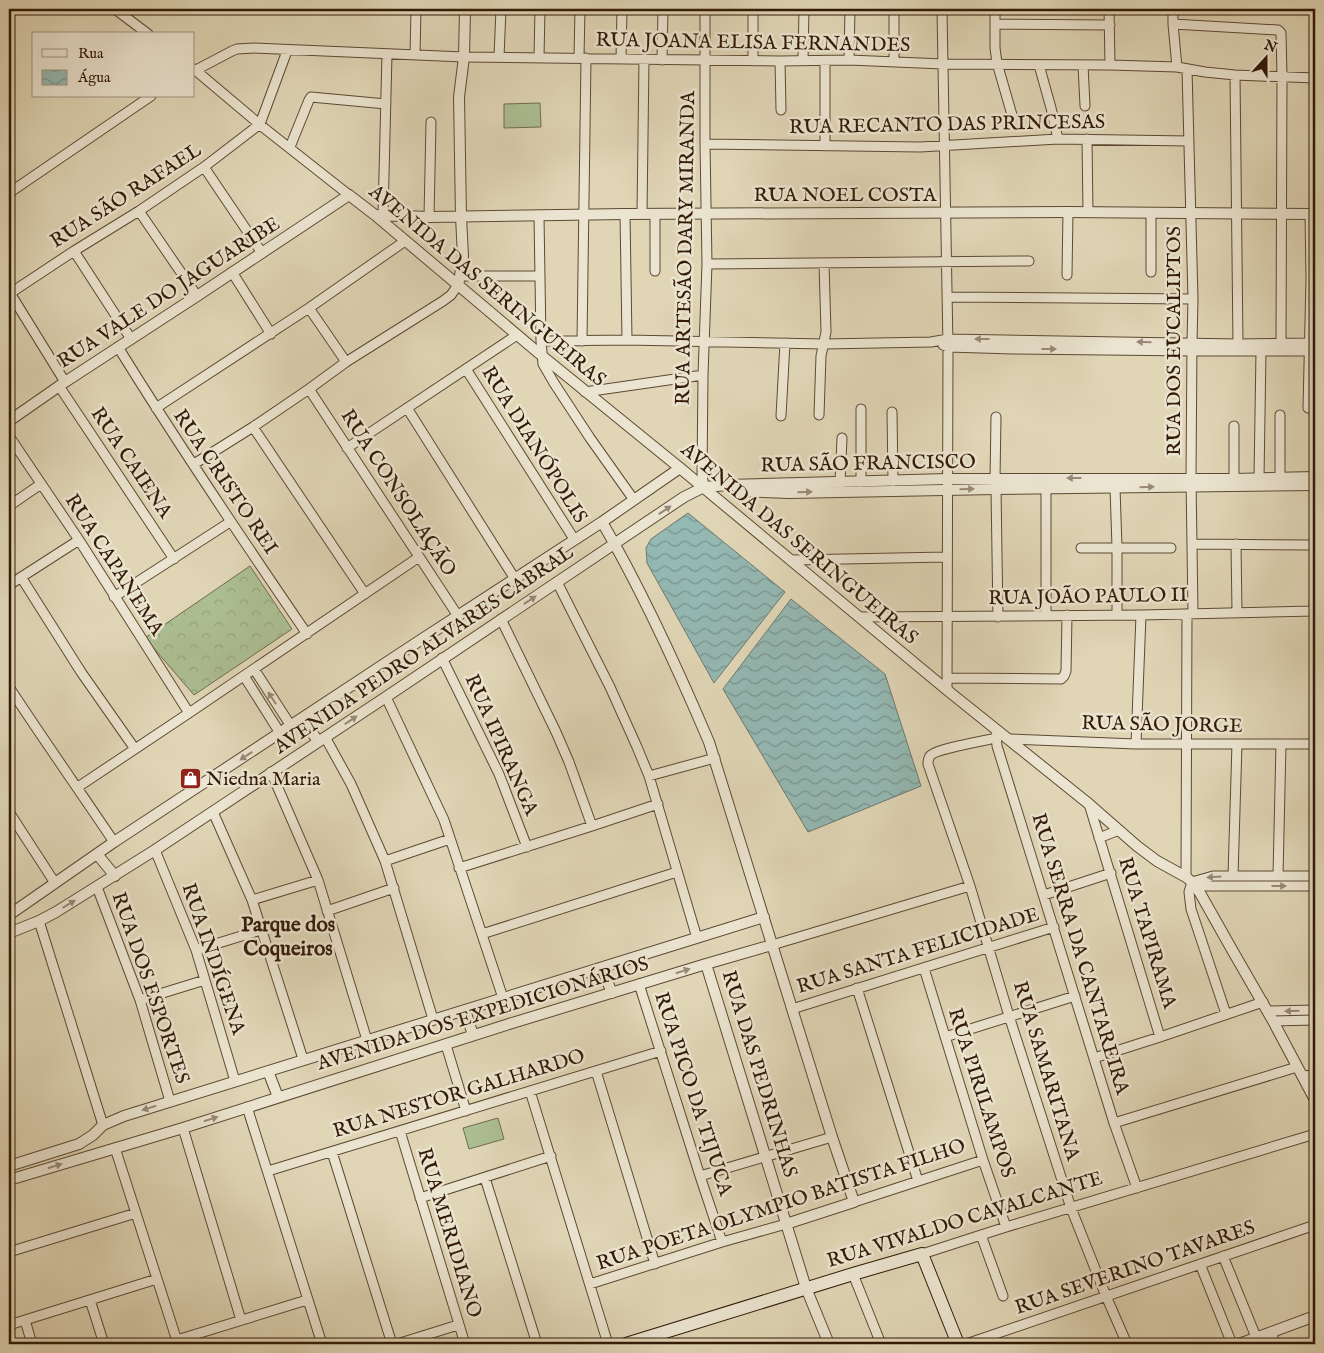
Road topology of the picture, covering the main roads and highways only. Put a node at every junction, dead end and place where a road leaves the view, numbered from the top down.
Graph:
1 (626, 1344) edge
2 (958, 1344) edge

1 - 2 main road, RUA VIVALDO CAVALCANTE

